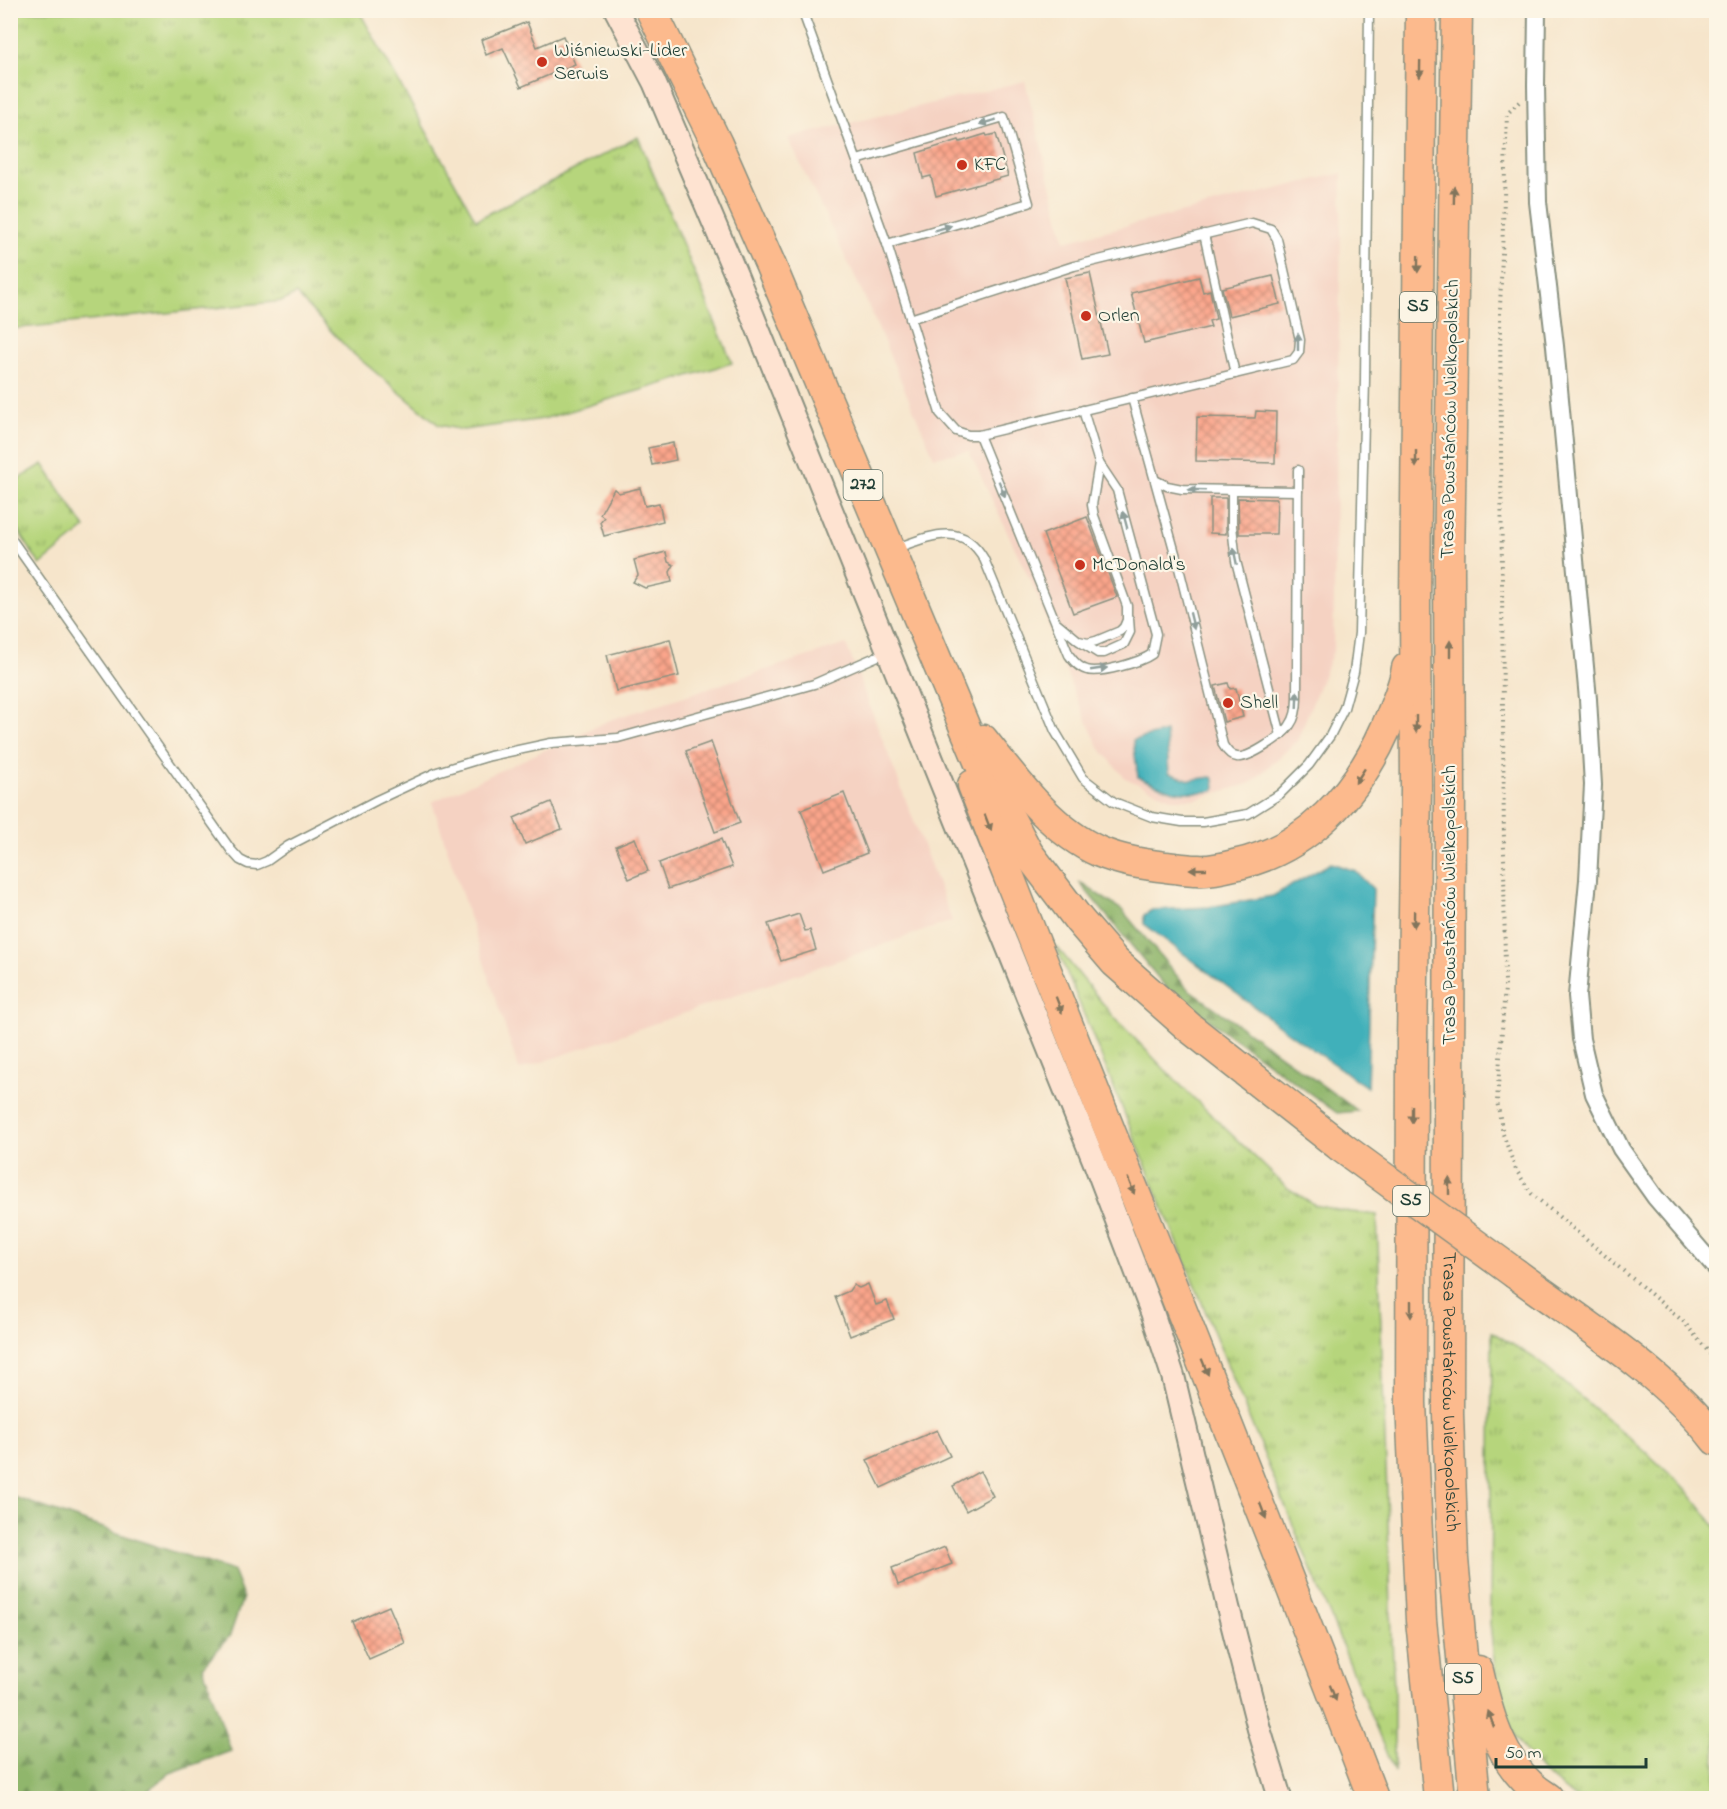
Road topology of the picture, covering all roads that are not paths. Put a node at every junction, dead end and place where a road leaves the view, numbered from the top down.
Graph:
1 (616, 10) edge
2 (651, 10) edge
3 (802, 10) edge
4 (1369, 10) edge
5 (1421, 10) edge
6 (1457, 10) edge
7 (1537, 10) edge
8 (857, 160) junction
9 (1204, 234) junction
10 (887, 244) junction
11 (910, 319) junction
12 (1234, 374) junction
13 (1132, 398) junction
14 (1083, 410) junction
15 (980, 435) junction
16 (1099, 463) junction
17 (1298, 470) dead end
18 (1155, 480) junction
19 (1232, 490) junction
20 (1298, 491) junction
21 (10, 537) edge
22 (890, 550) junction
23 (1415, 603) junction
24 (1127, 606) junction
25 (1055, 621) junction
26 (1080, 641) junction
27 (889, 651) junction
28 (956, 707) junction
29 (1281, 735) junction
30 (1716, 1268) edge
31 (1716, 1440) edge
32 (1453, 1559) junction
33 (1280, 1798) edge
34 (1373, 1798) edge
35 (1439, 1798) edge
36 (1475, 1798) edge
37 (1548, 1798) edge

1 - 27 street
2 - 22 highway, 272
3 - 8 lane
4 - 22 lane
5 -> 23 highway, Trasa Powstańców Wielkopolskich / S5
32 -> 6 highway, Trasa Powstańców Wielkopolskich / S5
7 - 30 street
8 - 10 lane
10 -> 8 lane
9 - 11 lane
9 - 12 lane
12 -> 9 lane
10 - 11 lane
11 - 15 lane
12 - 13 lane
13 - 14 lane
13 - 18 lane
14 - 15 lane
14 - 16 lane
15 -> 25 lane
16 - 24 lane
25 -> 16 lane
17 - 20 lane
19 -> 18 lane
18 -> 29 lane
19 - 20 lane
29 -> 19 lane
29 -> 20 lane
21 - 27 lane
22 - 28 highway, 272
23 -> 28 highway
23 -> 35 highway, Trasa Powstańców Wielkopolskich / S5
24 - 26 lane
24 - 26 lane
25 - 26 lane
27 - 33 street
28 - 31 highway, bridge
28 -> 34 highway
32 - 36 highway, Trasa Powstańców Wielkopolskich / S5
37 -> 32 highway

